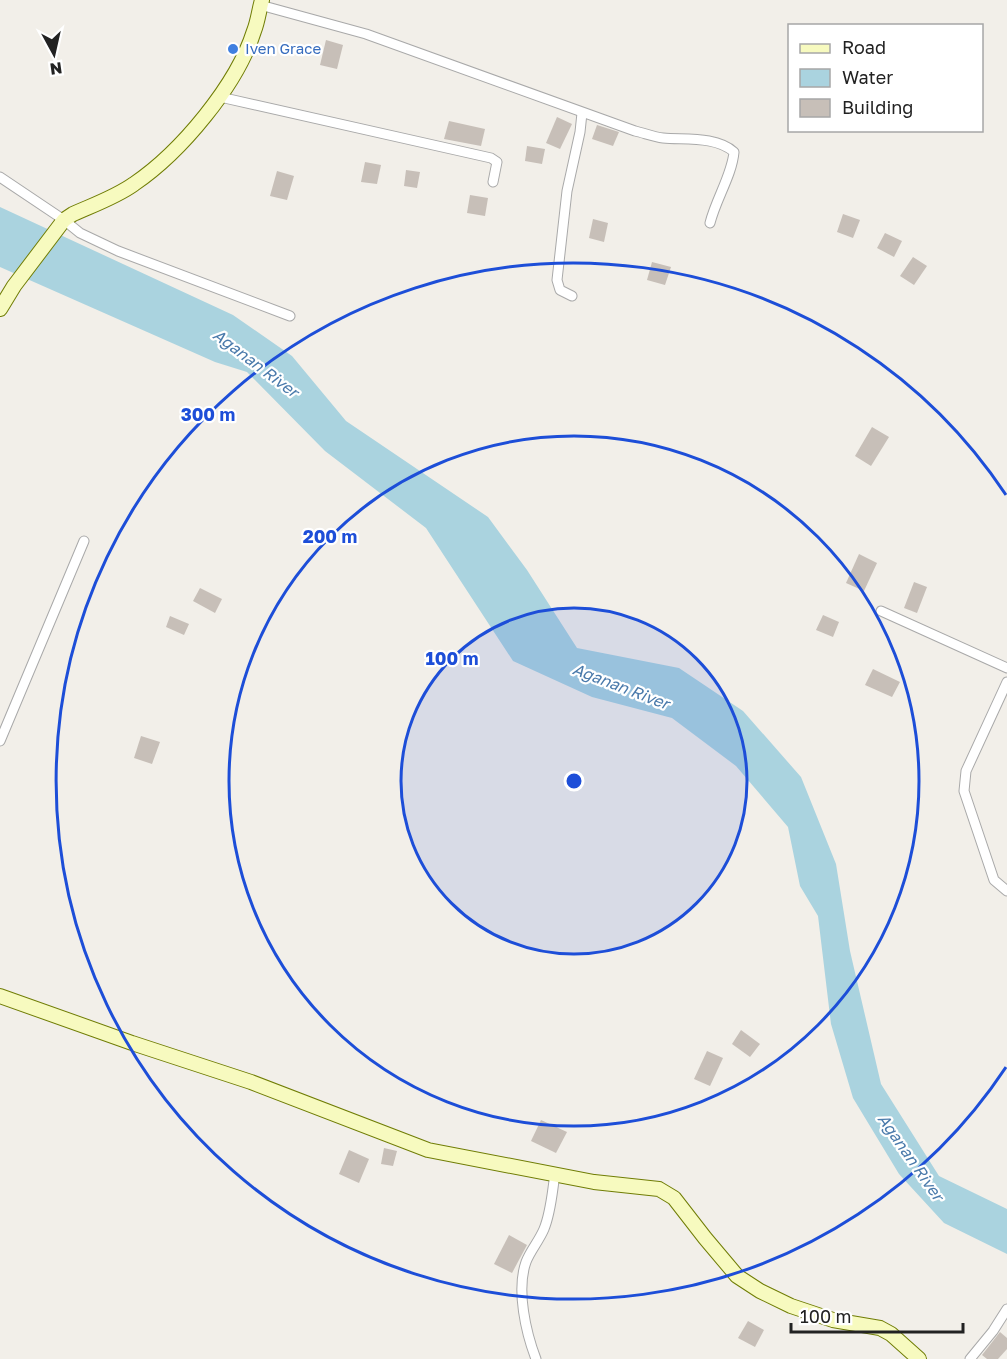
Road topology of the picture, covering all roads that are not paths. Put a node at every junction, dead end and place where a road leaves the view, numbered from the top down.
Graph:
1 (261, 3) edge
2 (220, 97) junction
3 (582, 113) junction
4 (0, 177) edge
5 (493, 182) dead end
6 (62, 223) junction
7 (710, 223) dead end
8 (572, 296) dead end
9 (2, 301) edge
10 (290, 316) dead end
11 (84, 541) dead end
12 (881, 610) dead end
13 (1007, 668) edge
14 (1007, 682) edge
15 (0, 741) edge
16 (1007, 891) edge
17 (0, 996) edge
18 (555, 1174) junction
19 (1007, 1309) edge
20 (536, 1359) edge
21 (919, 1359) edge
22 (970, 1359) edge

1 - 2 street
1 - 3 street
2 - 5 street
2 - 6 street
3 - 7 street
3 - 8 street
4 - 6 street
6 - 9 street
6 - 10 street
11 - 15 street
12 - 13 street
14 - 16 street
17 - 18 street
18 - 20 street
18 - 21 street
19 - 22 street

